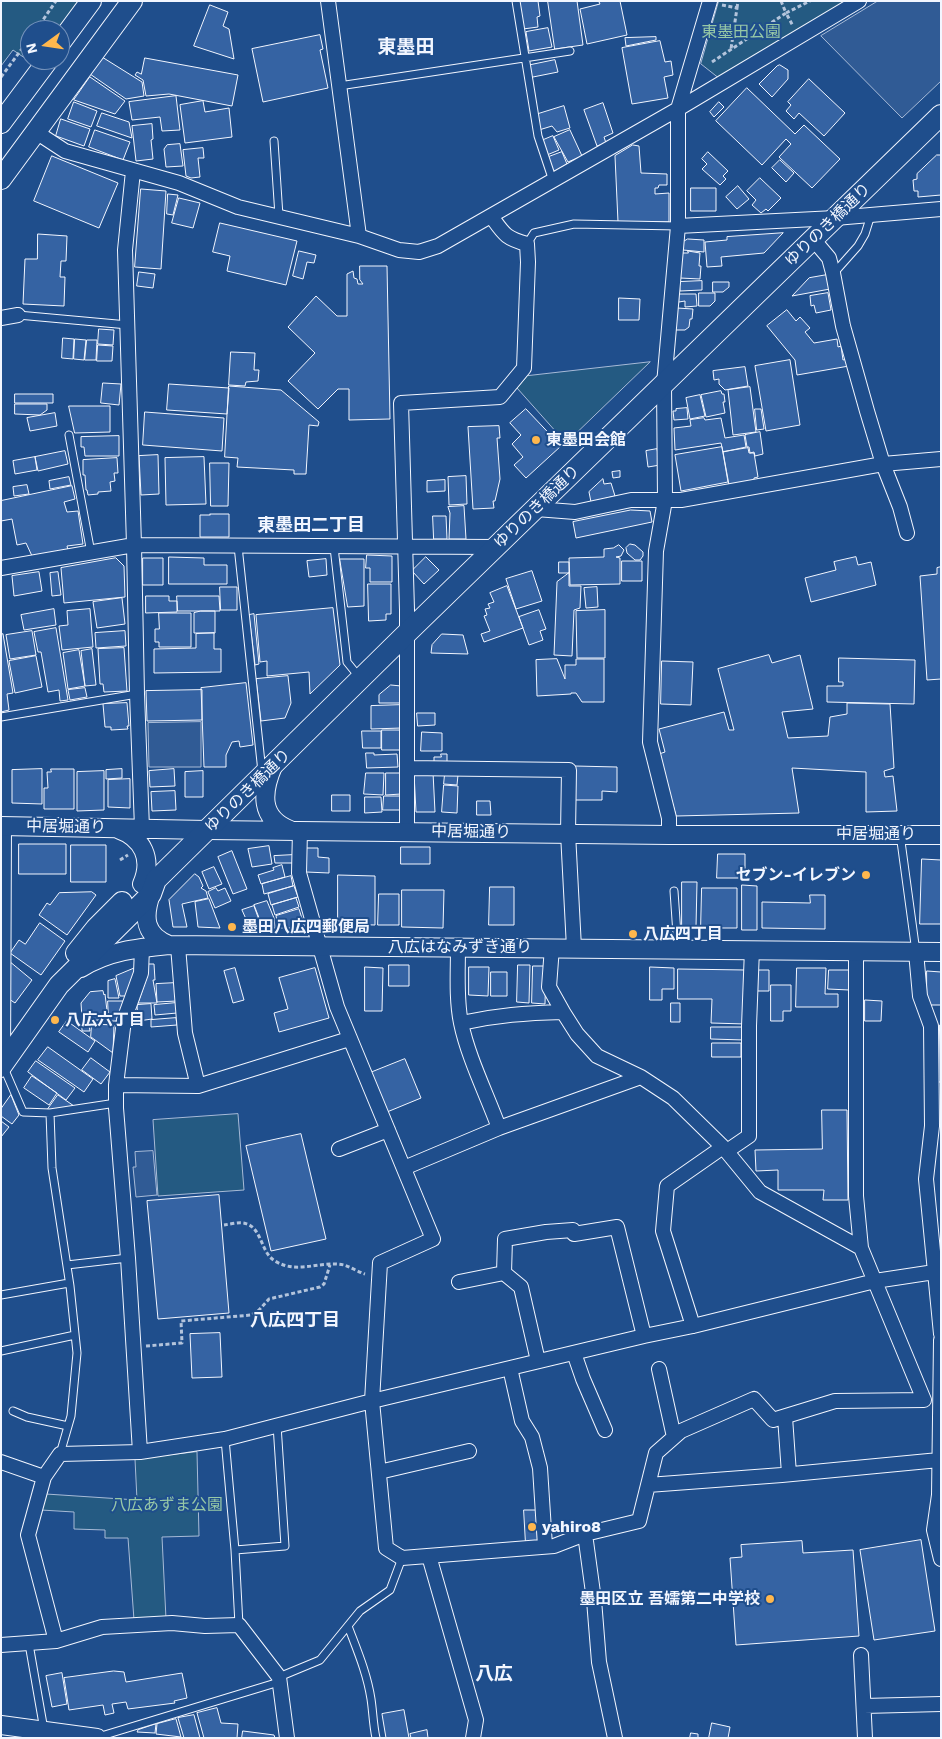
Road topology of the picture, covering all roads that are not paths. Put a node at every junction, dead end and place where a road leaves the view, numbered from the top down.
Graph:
1 (91, 1) edge
2 (132, 1) edge
3 (328, 1) edge
4 (516, 1) edge
5 (710, 1) edge
6 (859, 1) edge
7 (70, 30) edge
8 (570, 51) dead end
9 (524, 58) junction
10 (41, 70) edge
11 (339, 86) junction
12 (678, 109) junction
13 (941, 115) edge
14 (1, 123) edge
15 (36, 132) junction
16 (274, 141) dead end
17 (133, 172) junction
18 (1, 179) edge
19 (553, 181) junction
20 (941, 209) edge
21 (870, 215) junction
22 (278, 216) junction
23 (491, 216) junction
24 (835, 218) junction
25 (678, 226) junction
26 (359, 236) junction
27 (813, 239) junction
28 (527, 244) junction
29 (833, 273) junction
30 (18, 315) joint
31 (1, 318) edge
32 (128, 325) junction
33 (664, 384) junction
34 (69, 435) dead end
35 (941, 459) edge
36 (883, 464) junction
37 (665, 500) junction
38 (536, 509) junction
39 (906, 533) dead end
40 (134, 545) junction
41 (238, 546) junction
42 (334, 547) junction
43 (406, 547) junction
44 (495, 547) junction
45 (90, 553) junction
46 (1, 568) edge
47 (407, 633) junction
48 (361, 679) junction
49 (136, 694) junction
50 (1, 717) edge
51 (407, 768) junction
52 (268, 772) junction
53 (2, 826) edge
54 (116, 828) junction
55 (142, 828) junction
56 (207, 830) junction
57 (295, 830) junction
58 (407, 831) junction
59 (568, 833) junction
60 (900, 834) junction
61 (941, 834) edge
62 (669, 835) junction
63 (150, 886) junction
64 (674, 891) dead end
65 (173, 946) junction
66 (318, 946) junction
67 (458, 947) junction
68 (142, 948) junction
69 (552, 948) junction
70 (574, 948) junction
71 (678, 949) junction
72 (752, 949) junction
73 (856, 951) junction
74 (916, 952) junction
75 (941, 952) edge
76 (59, 985) junction
77 (563, 1012) junction
78 (461, 1023) junction
79 (349, 1039) junction
80 (2, 1066) edge
81 (641, 1077) junction
82 (116, 1085) junction
83 (198, 1086) junction
84 (116, 1103) junction
85 (50, 1113) junction
86 (499, 1128) junction
87 (388, 1130) junction
88 (339, 1149) dead end
89 (725, 1149) junction
90 (404, 1168) junction
91 (935, 1218) edge
92 (861, 1248) junction
93 (128, 1258) junction
94 (66, 1265) junction
95 (938, 1271) edge
96 (504, 1274) junction
97 (875, 1280) junction
98 (459, 1282) dead end
99 (69, 1283) junction
100 (1, 1295) edge
101 (693, 1326) junction
102 (941, 1334) edge
103 (75, 1335) junction
104 (644, 1336) junction
105 (941, 1340) edge
106 (1, 1351) edge
107 (574, 1352) junction
108 (538, 1361) junction
109 (510, 1368) junction
110 (659, 1369) dead end
111 (372, 1400) junction
112 (924, 1400) junction
113 (940, 1409) edge
114 (13, 1411) dead end
115 (785, 1417) junction
116 (277, 1425) junction
117 (68, 1426) junction
118 (605, 1430) dead end
119 (674, 1437) junction
120 (225, 1439) junction
121 (469, 1451) dead end
122 (140, 1452) junction
123 (60, 1454) junction
124 (939, 1460) junction
125 (1, 1462) edge
126 (379, 1472) junction
127 (789, 1474) junction
128 (44, 1477) junction
129 (648, 1485) junction
130 (585, 1534) junction
131 (545, 1546) junction
132 (235, 1550) junction
133 (429, 1556) junction
134 (402, 1558) junction
135 (941, 1559) edge
136 (239, 1626) junction
137 (348, 1626) junction
138 (56, 1641) junction
139 (29, 1644) junction
140 (1, 1645) edge
141 (861, 1655) dead end
142 (279, 1679) junction
143 (941, 1704) edge
144 (864, 1706) junction
145 (1, 1725) edge
146 (47, 1733) edge
147 (68, 1736) edge
148 (97, 1738) edge
149 (287, 1738) edge
150 (376, 1738) edge
151 (474, 1738) edge
152 (615, 1738) edge
153 (865, 1738) edge

1 - 7 main road
2 - 15 main road
3 - 11 street
4 - 9 lane
5 - 12 street
6 - 12 street
8 - 9 lane
9 - 11 lane
9 - 19 lane
10 - 14 main road
11 - 26 street
12 - 19 street
12 - 25 street
13 - 24 main road, ゆりのき橋通り
15 - 17 street
15 - 18 main road
16 - 22 lane
17 - 22 street
17 - 32 street
19 - 23 street
20 - 21 street
21 - 24 street
21 - 29 lane
22 - 26 street
23 - 26 street
23 - 28 street
24 - 25 street
24 - 27 main road, ゆりのき橋通り
25 - 28 lane
25 - 33 street
27 - 29 street
27 - 33 main road, ゆりのき橋通り
28 - 43 street
29 - 36 street
30 - 31 street
30 - 32 lane
32 - 40 street
33 - 37 street
33 - 38 main road, ゆりのき橋通り
34 - 45 lane
35 - 36 street
36 - 37 street
36 - 39 street
37 - 38 street
37 - 62 street
38 - 44 main road, ゆりのき橋通り
40 - 41 street
40 - 45 street
40 - 49 street
41 - 42 street
41 - 52 lane
42 - 43 street
42 - 48 lane
43 - 44 street
43 - 47 street
44 - 47 main road, ゆりのき橋通り
45 - 46 street
47 - 48 main road, ゆりのき橋通り
47 - 51 street
48 - 52 main road, ゆりのき橋通り
49 - 50 lane
49 - 55 street
51 - 58 street
51 - 59 street
52 - 56 main road, ゆりのき橋通り
52 - 57 street
53 - 54 street, 中居堀通り
53 - 80 street
54 - 55 street, 中居堀通り
54 - 63 street
55 - 56 street, 中居堀通り
56 - 57 street, 中居堀通り
56 - 63 main road, ゆりのき橋通り
57 - 58 street, 中居堀通り
57 - 66 street
58 - 59 street, 中居堀通り
59 - 62 street, 中居堀通り
59 - 70 street
60 - 61 street, 中居堀通り
60 - 62 street, 中居堀通り
60 - 74 lane
63 - 65 street
63 - 76 main road, ゆりのき橋通り
64 - 71 lane
65 - 66 street, 八広はなみずき通り
65 - 68 street, 八広はなみずき通り
65 - 83 street
66 - 67 street, 八広はなみずき通り
66 - 79 street
67 - 69 street, 八広はなみずき通り
67 - 78 street
68 - 76 street, 八広はなみずき通り
68 - 82 street
69 - 70 street, 八広はなみずき通り
69 - 77 street
70 - 71 street, 八広はなみずき通り
71 - 72 street, 八広はなみずき通り
72 - 73 street, 八広はなみずき通り
72 - 89 street
73 - 74 street, 八広はなみずき通り
73 - 92 street
74 - 75 street, 八広はなみずき通り
74 - 91 street
76 - 80 main road, 八広はなみずき通り
77 - 78 street
77 - 81 street
78 - 86 street
79 - 83 street
79 - 87 street
80 - 85 lane
81 - 86 street
81 - 89 street
82 - 83 street
82 - 84 street
84 - 85 lane
84 - 93 street
85 - 94 lane
86 - 90 street
87 - 88 street
87 - 90 street
89 - 92 street
89 - 101 street
90 - 111 street
91 - 95 street
92 - 97 street
93 - 94 lane
93 - 122 street
94 - 99 lane
95 - 97 street
95 - 102 street
96 - 98 street
96 - 104 street
96 - 108 street
97 - 101 street
97 - 112 street
99 - 100 lane
99 - 103 lane
101 - 104 street
103 - 106 lane
103 - 117 lane
104 - 107 street
105 - 113 street
107 - 108 street
107 - 118 street
108 - 109 street
109 - 111 street
109 - 131 street
110 - 119 street
111 - 116 street
111 - 126 street
112 - 113 lane
112 - 115 street
113 - 124 street
114 - 117 lane
115 - 119 street
115 - 127 street
116 - 120 street
116 - 132 lane
117 - 123 lane
119 - 129 street
120 - 122 street
120 - 132 lane
121 - 126 street
122 - 123 street
123 - 128 street
124 - 127 street
124 - 135 street
125 - 128 street
126 - 134 street
127 - 129 street
128 - 138 street
129 - 130 street
130 - 131 street
130 - 152 street
131 - 133 street
132 - 136 lane
133 - 134 street
133 - 151 street
134 - 137 lane
136 - 138 street
136 - 142 street
137 - 142 lane
137 - 150 lane
138 - 139 street
139 - 140 street
139 - 146 lane
141 - 144 street
142 - 148 lane
142 - 149 street
143 - 144 street
144 - 153 street
145 - 146 street
146 - 147 street
147 - 148 street

